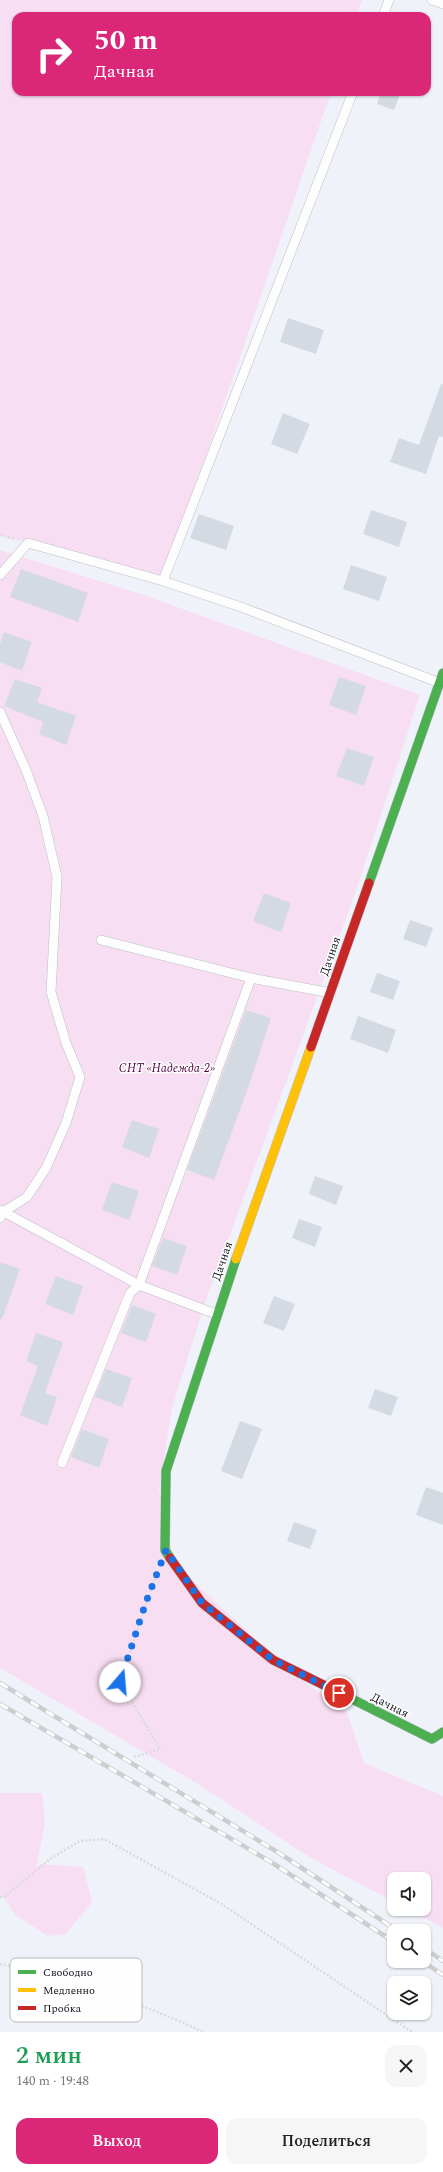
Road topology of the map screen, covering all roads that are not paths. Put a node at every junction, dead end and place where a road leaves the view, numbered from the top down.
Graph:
1 (389, 0) edge
2 (432, 0) edge
3 (443, 4) edge
4 (384, 12) edge
5 (351, 96) edge
6 (0, 575) edge
7 (163, 581) junction
8 (443, 673) edge
9 (440, 683) dead end
10 (0, 712) edge
11 (101, 940) dead end
12 (250, 978) junction
13 (336, 994) dead end
14 (1, 1213) edge
15 (139, 1285) junction
16 (216, 1314) junction
17 (62, 1462) dead end
18 (443, 1732) edge

1 - 4 lane
2 - 3 lane
5 - 7 lane
6 - 7 lane
7 - 9 lane
8 - 16 street, Дачная
10 - 14 lane
11 - 12 lane
12 - 13 lane
12 - 15 lane
14 - 15 lane
15 - 16 lane
15 - 17 lane
16 - 18 street, Дачная

